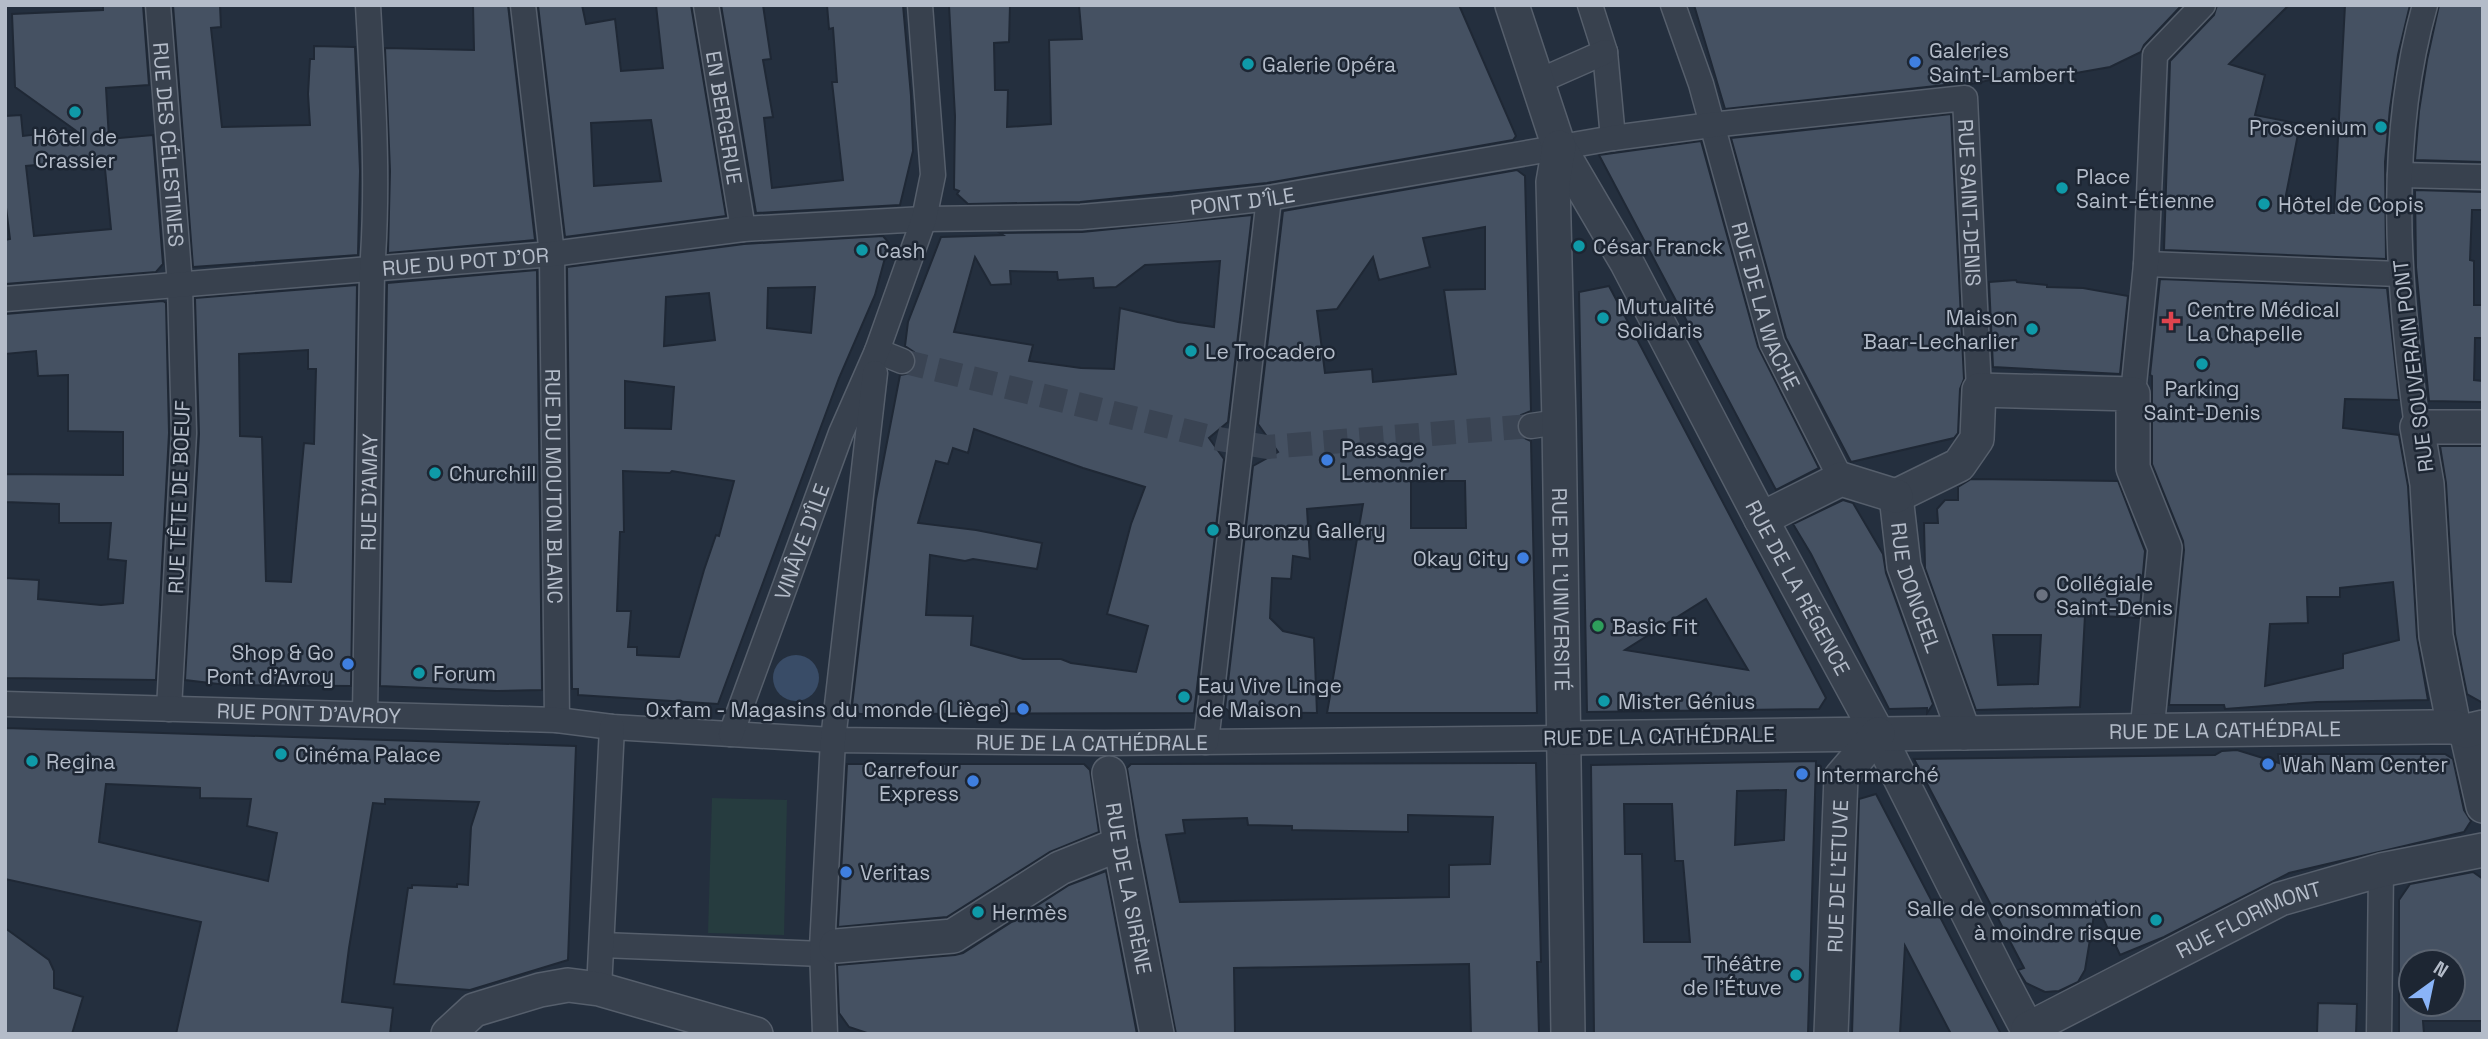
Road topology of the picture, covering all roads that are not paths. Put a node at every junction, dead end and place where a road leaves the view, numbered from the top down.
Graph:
1 (158, 5) edge
2 (368, 5) edge
3 (523, 5) edge
4 (706, 5) edge
5 (920, 5) edge
6 (1512, 5) edge
7 (1590, 5) edge
8 (1673, 5) edge
9 (2203, 5) edge
10 (2425, 5) edge
11 (1605, 52) junction
12 (1537, 82) junction
13 (1965, 98) joint
14 (1711, 125) junction
15 (1613, 138) junction
16 (1559, 147) junction
17 (2400, 175) junction
18 (2483, 177) edge
19 (1269, 198) junction
20 (924, 219) junction
21 (743, 229) junction
22 (551, 254) junction
23 (2146, 264) junction
24 (372, 271) junction
25 (2399, 274) junction
26 (180, 285) junction
27 (5, 299) edge
28 (877, 351) junction
29 (902, 360) tunnel mouth
30 (1979, 390) junction
31 (2133, 394) junction
32 (2417, 427) junction
33 (2483, 427) edge
34 (1841, 479) junction
35 (1896, 496) junction
36 (1761, 519) junction
37 (5, 704) edge
38 (169, 709) junction
39 (365, 715) junction
40 (557, 720) junction
41 (612, 727) junction
42 (2468, 728) edge
43 (2147, 730) junction
44 (1964, 733) junction
45 (731, 734) junction
46 (1878, 734) junction
47 (1562, 738) junction
48 (833, 740) junction
49 (1206, 742) junction
50 (1107, 758) junction
51 (2483, 806) edge
52 (1120, 844) junction
53 (2483, 850) edge
54 (2381, 870) junction
55 (602, 945) junction
56 (827, 949) junction
57 (599, 989) junction
58 (2029, 1031) edge
59 (448, 1034) edge
60 (755, 1034) edge
61 (825, 1034) edge
62 (1157, 1034) edge
63 (1568, 1034) edge
64 (1831, 1034) edge
65 (2379, 1034) edge

1 - 26 street, RUE DES CÉLESTINES
2 - 24 street, RUE D'AMAY
3 - 22 street, RUE DU MOUTON BLANC
4 - 21 street, EN BERGERUE
5 - 20 street, VINÂVE D'ÎLE
6 - 12 street, RUE DE LA RÉGENCE
7 - 11 street
8 - 14 street, RUE DE LA WACHE
9 - 23 street
10 - 17 street, RUE SOUVERAIN PONT
11 - 12 street
11 - 15 street
12 - 16 street, RUE DE LA RÉGENCE
13 - 14 street, PONT D'ÎLE
13 - 30 street, RUE SAINT-DENIS
14 - 15 street, PONT D'ÎLE
14 - 34 street, RUE DE LA WACHE
15 - 16 street, PONT D'ÎLE
16 - 19 street, PONT D'ÎLE
16 - 36 street, RUE DE LA RÉGENCE
16 - 47 street, RUE DE L'UNIVERSITÉ
17 - 18 street
17 - 25 street, RUE SOUVERAIN PONT
19 - 20 street, PONT D'ÎLE
19 - 49 street
20 - 21 street, RUE DU POT D'OR
20 - 28 street, VINÂVE D'ÎLE
21 - 22 street, RUE DU POT D'OR
22 - 24 street, RUE DU POT D'OR
22 - 40 street, RUE DU MOUTON BLANC
23 - 25 street
23 - 31 street
24 - 26 street, RUE DU POT D'OR
24 - 39 street, RUE D'AMAY
25 - 32 street, RUE SOUVERAIN PONT
26 - 27 street, RUE DU POT D'OR
26 - 38 street, RUE TÊTE DE BOEUF
28 - 29 street
28 - 45 street, VINÂVE D'ÎLE
28 - 48 street, VINÂVE D'ÎLE
30 - 31 street
30 - 35 street
31 - 43 street
32 - 33 street
32 - 42 street, RUE SOUVERAIN PONT
34 - 35 street, RUE DONCEEL
34 - 36 street
35 - 44 street, RUE DONCEEL
36 - 46 street, RUE DE LA RÉGENCE
37 - 38 street, RUE PONT D'AVROY
38 - 39 street, RUE PONT D'AVROY
39 - 40 street, RUE PONT D'AVROY
40 - 41 street, RUE PONT D'AVROY
41 - 45 street, RUE PONT D'AVROY
41 - 55 street
42 - 43 street, RUE DE LA CATHÉDRALE
42 - 51 street, RUE SOUVERAIN PONT
43 - 44 street, RUE DE LA CATHÉDRALE
44 - 46 street, RUE DE LA CATHÉDRALE
45 - 48 street, RUE DE LA CATHÉDRALE
46 - 47 street, RUE DE LA CATHÉDRALE
46 - 58 street, RUE DE LA RÉGENCE
46 - 64 street, RUE DE L'ETUVE
47 - 49 street, RUE DE LA CATHÉDRALE
47 - 63 street, RUE DE L'UNIVERSITÉ
48 - 50 street, RUE DE LA CATHÉDRALE
48 - 56 street, VINÂVE D'ÎLE
49 - 50 street, RUE DE LA CATHÉDRALE
50 - 52 street, RUE DE LA SIRÈNE
52 - 56 street
52 - 62 street, RUE DE LA SIRÈNE
53 - 54 street, RUE FLORIMONT
54 - 58 street, RUE FLORIMONT
54 - 65 street
55 - 56 street
55 - 57 street
56 - 61 street, VINÂVE D'ÎLE
57 - 59 street
57 - 60 street

